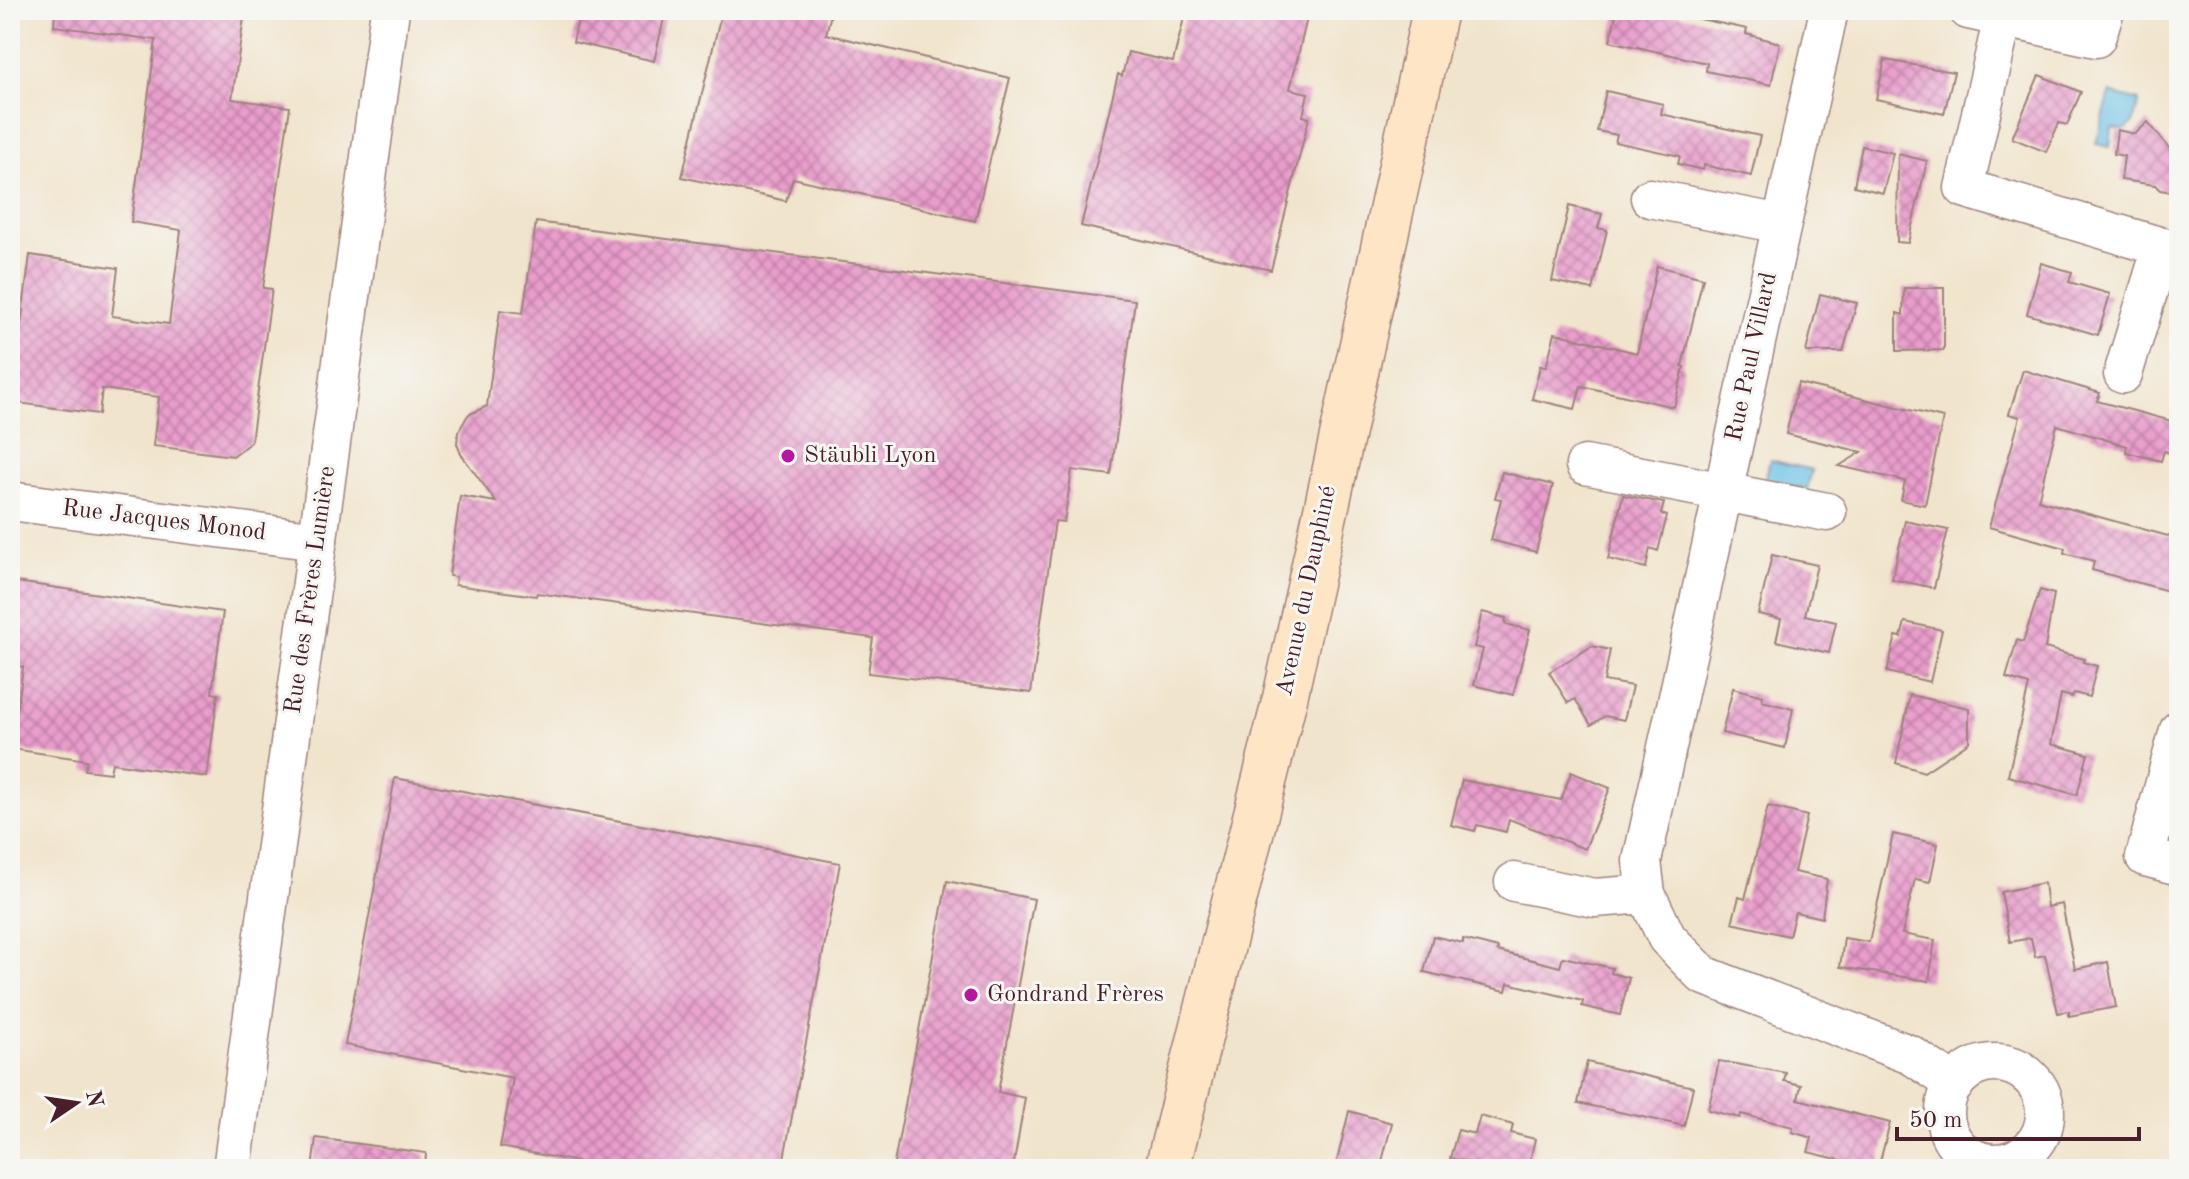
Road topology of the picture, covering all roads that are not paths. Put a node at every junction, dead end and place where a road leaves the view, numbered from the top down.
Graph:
1 (390, 10) edge
2 (1435, 10) edge
3 (1829, 10) edge
4 (2105, 10) edge
5 (1986, 14) edge
6 (1650, 198) dead end
7 (1781, 224) junction
8 (2170, 248) edge
9 (2123, 374) dead end
10 (1585, 465) dead end
11 (1722, 490) junction
12 (10, 501) edge
13 (1827, 512) dead end
14 (318, 541) junction
15 (2179, 730) edge
16 (2179, 866) edge
17 (1514, 882) dead end
18 (1646, 894) junction
19 (1955, 1084) junction
20 (1986, 1166) edge
21 (232, 1169) edge
22 (1167, 1169) edge

1 - 14 street, Rue des Frères Lumière
2 - 22 main road, Avenue du Dauphiné
3 - 7 street, Rue Paul Villard
4 - 5 street
5 - 8 street
6 - 7 street
7 - 11 street, Rue Paul Villard
8 - 9 street
10 - 11 street
11 - 13 street
11 - 18 street, Rue Paul Villard
12 - 14 street, Rue Jacques Monod
14 - 21 street, Rue des Frères Lumière
15 - 16 street
17 - 18 street
18 - 19 street
19 - 20 street
19 - 20 street

